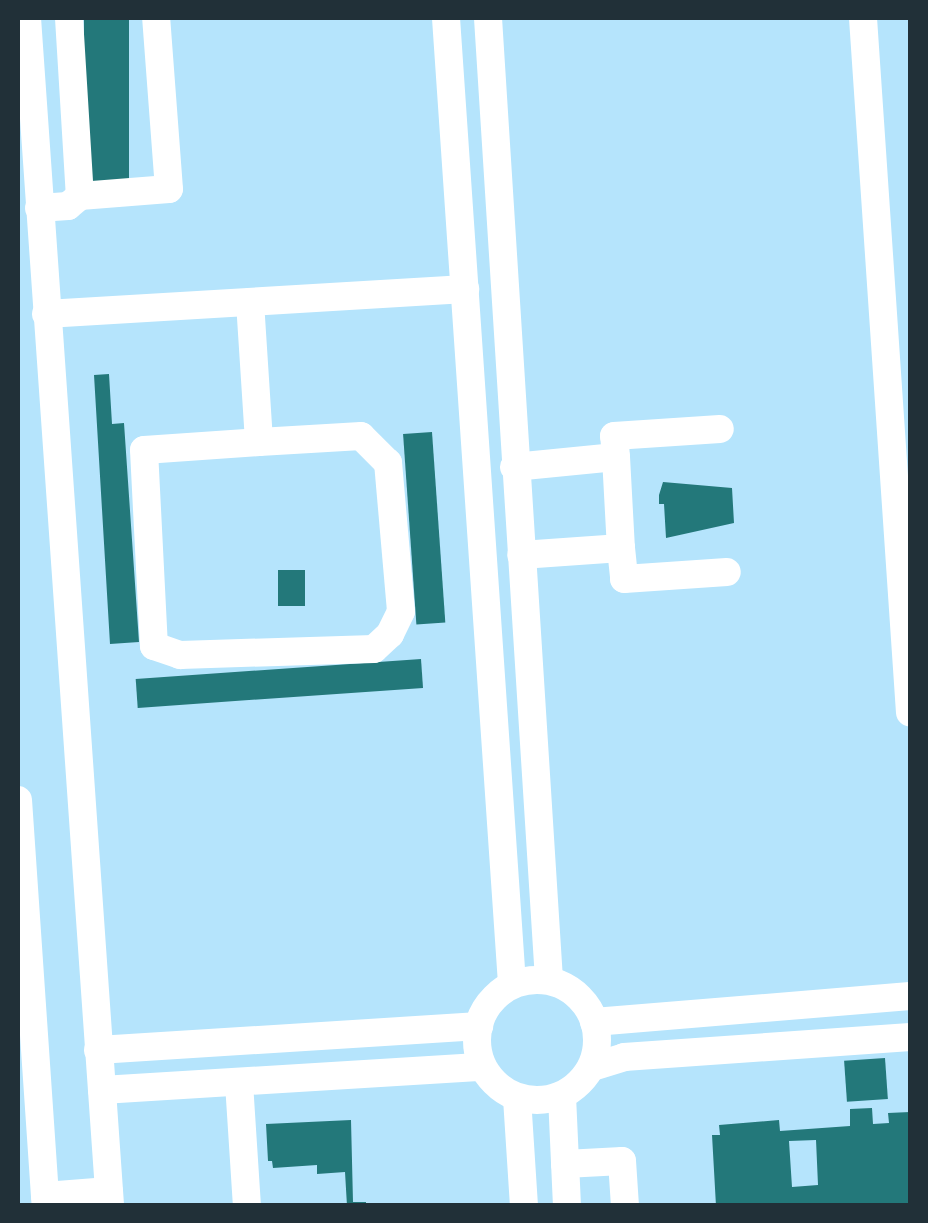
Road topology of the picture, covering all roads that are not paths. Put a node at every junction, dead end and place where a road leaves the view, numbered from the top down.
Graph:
1 (27, 18) edge
2 (69, 18) edge
3 (156, 18) edge
4 (446, 18) edge
5 (488, 18) edge
6 (863, 18) edge
7 (80, 196) junction
8 (39, 208) junction
9 (465, 288) junction
10 (250, 302) junction
11 (46, 314) junction
12 (720, 428) dead end
13 (259, 442) junction
14 (616, 458) junction
15 (514, 468) junction
16 (620, 548) junction
17 (521, 556) junction
18 (727, 572) dead end
19 (910, 712) edge
20 (18, 800) edge
21 (549, 980) junction
22 (512, 984) junction
23 (910, 996) edge
24 (594, 1022) junction
25 (479, 1026) junction
26 (910, 1037) edge
27 (98, 1050) junction
28 (482, 1067) junction
29 (592, 1067) junction
30 (238, 1083) junction
31 (102, 1090) junction
32 (562, 1096) junction
33 (516, 1098) junction
34 (565, 1164) junction
35 (109, 1198) edge
36 (45, 1201) edge
37 (247, 1206) edge
38 (524, 1206) edge
39 (568, 1206) edge
40 (625, 1206) edge

1 - 8 lane
2 - 7 lane
3 - 7 lane
4 - 9 lane
5 - 15 lane
6 - 19 lane
7 - 8 lane
8 - 11 lane
9 - 10 lane
9 - 22 lane
10 - 11 lane
10 - 13 lane
11 - 27 lane
12 - 14 lane
13 - 13 lane
14 - 15 lane
14 - 16 lane
15 - 17 lane
16 - 17 lane
16 - 18 lane
17 - 21 lane
20 - 36 lane
21 - 22 lane
21 - 24 lane
22 - 25 lane
23 - 24 lane
24 - 29 lane
25 - 27 lane
25 - 28 lane
26 - 29 lane
27 - 31 lane
28 - 30 lane
28 - 33 lane
29 - 32 lane
30 - 31 lane
30 - 37 lane
31 - 35 lane
32 - 33 lane
32 - 34 lane
33 - 38 lane
34 - 39 lane
34 - 40 lane
35 - 36 lane

